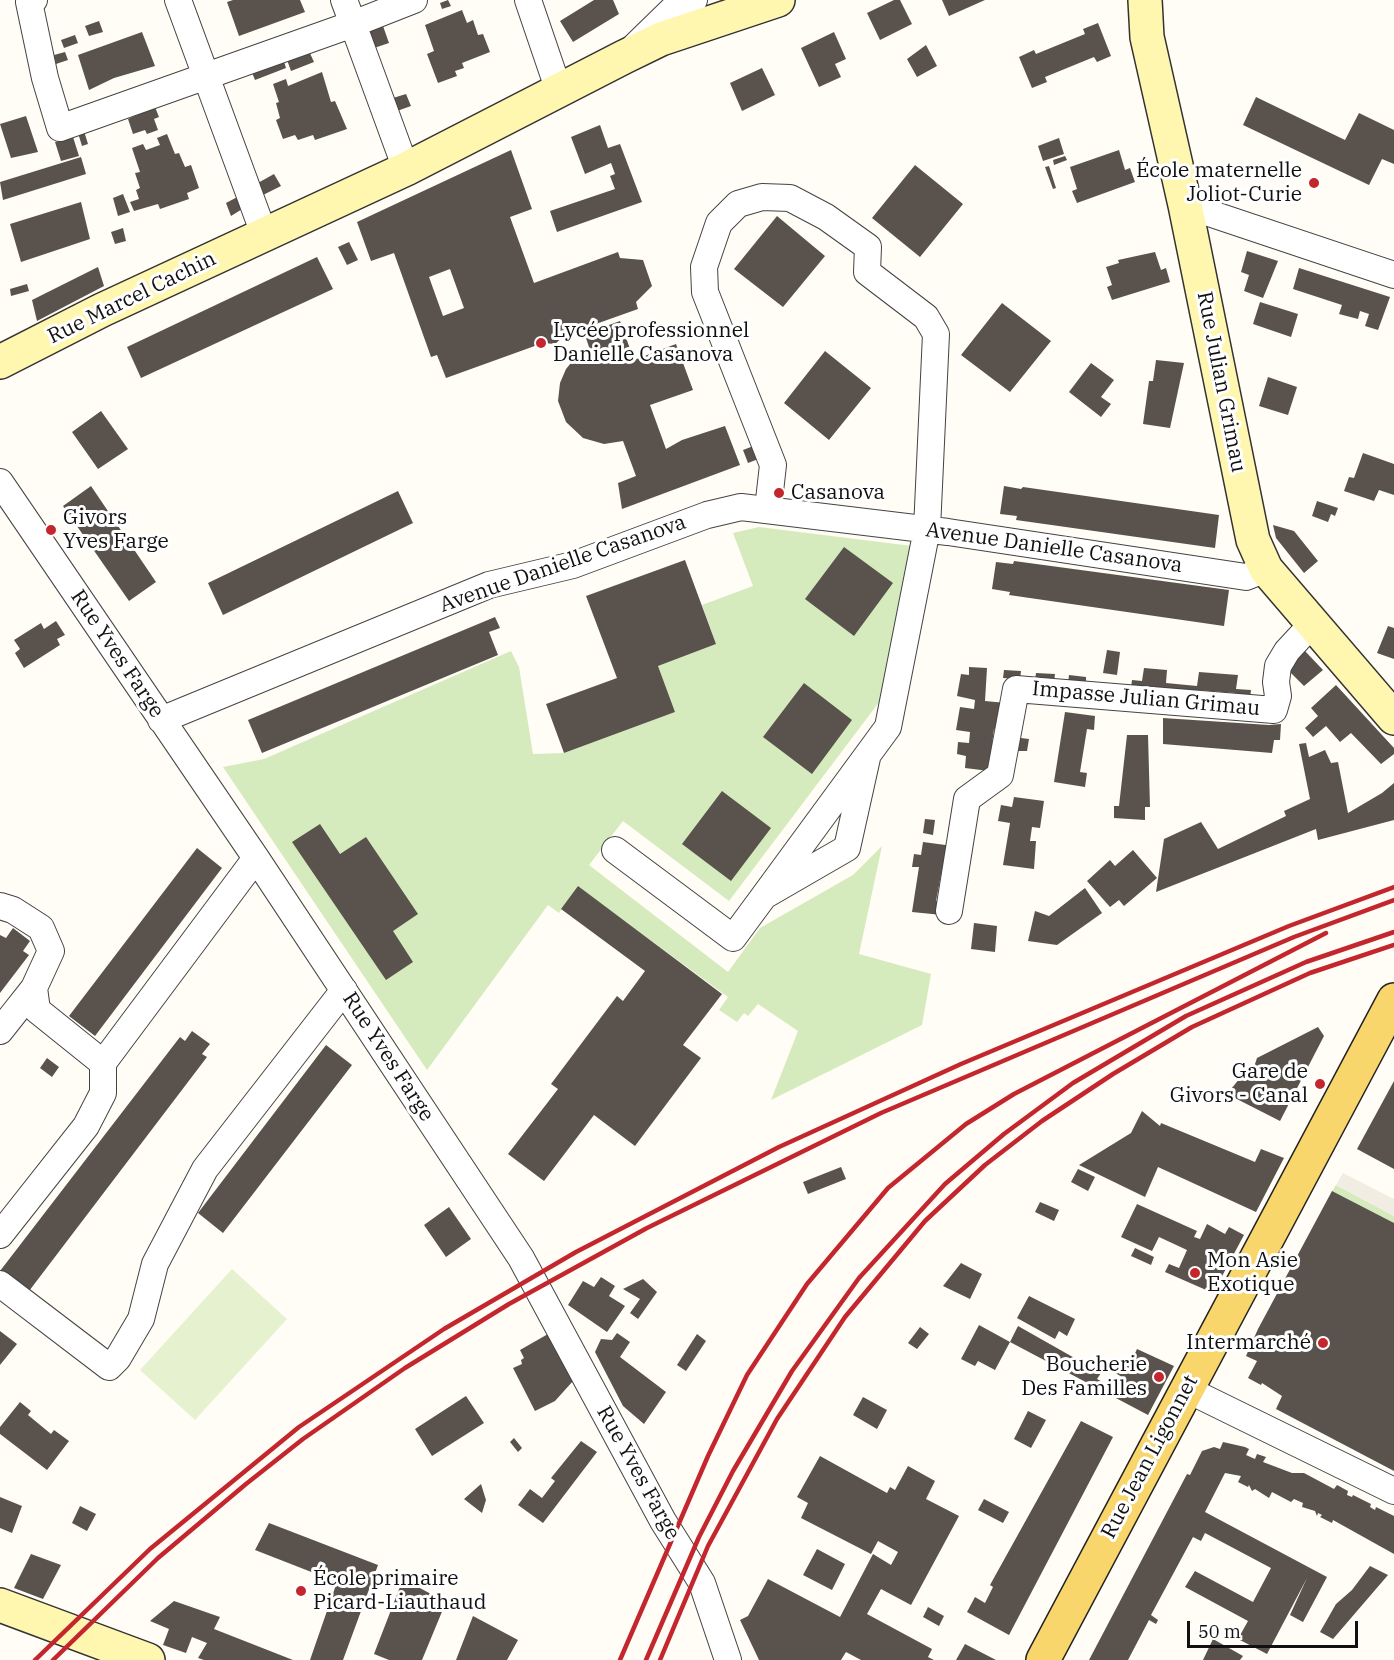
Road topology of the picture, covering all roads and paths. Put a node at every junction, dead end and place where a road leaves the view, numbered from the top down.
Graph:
1 (34, 0) edge
2 (178, 0) edge
3 (344, 0) edge
4 (414, 0) edge
5 (528, 0) edge
6 (694, 0) edge
7 (778, 0) edge
8 (1145, 0) edge
9 (352, 24) junction
10 (624, 57) junction
11 (207, 77) junction
12 (559, 91) junction
13 (406, 169) junction
14 (1185, 205) junction
15 (264, 234) junction
16 (1394, 275) edge
17 (0, 362) edge
18 (0, 482) edge
19 (768, 510) junction
20 (927, 529) junction
21 (1266, 569) junction
22 (1313, 624) junction
23 (1394, 718) edge
24 (161, 720) junction
25 (867, 758) junction
26 (615, 850) dead end
27 (256, 858) junction
28 (764, 896) junction
29 (0, 906) edge
30 (949, 911) dead end
31 (34, 988) junction
32 (344, 990) junction
33 (1392, 1006) edge
34 (0, 1031) edge
35 (103, 1062) junction
36 (0, 1235) edge
37 (0, 1284) edge
38 (1186, 1389) junction
39 (1394, 1491) edge
40 (0, 1605) edge
41 (148, 1660) edge
42 (728, 1660) edge
43 (1043, 1660) edge

1 - 11 street
2 - 11 street
3 - 9 street
4 - 9 street
5 - 12 street
6 - 10 street, Rue Marcel Cachin
7 - 10 street, Rue Marcel Cachin
8 - 14 street, Rue Julian Grimau
9 - 11 street
9 - 13 street
10 - 12 street, Rue Marcel Cachin
11 - 15 street
12 - 13 street, Rue Marcel Cachin
13 - 15 street, Rue Marcel Cachin
14 - 16 street
14 - 21 street, Rue Julian Grimau
15 - 17 street, Rue Marcel Cachin
18 - 24 street, Rue Yves Farge
19 - 20 street, Avenue Danielle Casanova
19 - 20 street
19 - 24 street, Avenue Danielle Casanova
20 - 21 street, Avenue Danielle Casanova
20 - 25 street
21 - 22 street, Rue Julian Grimau
22 - 23 street, Rue Julian Grimau
22 - 30 street, Impasse Julian Grimau
24 - 27 street, Rue Yves Farge
25 - 28 street
25 - 28 street
26 - 28 street
27 - 32 street, Rue Yves Farge
27 - 35 street
29 - 31 street
31 - 34 street
31 - 35 street
32 - 37 street
32 - 42 street, Rue Yves Farge
33 - 38 main road, Rue Jean Ligonnet
35 - 36 street
38 - 39 street
38 - 43 main road, Rue Jean Ligonnet
40 - 41 street

